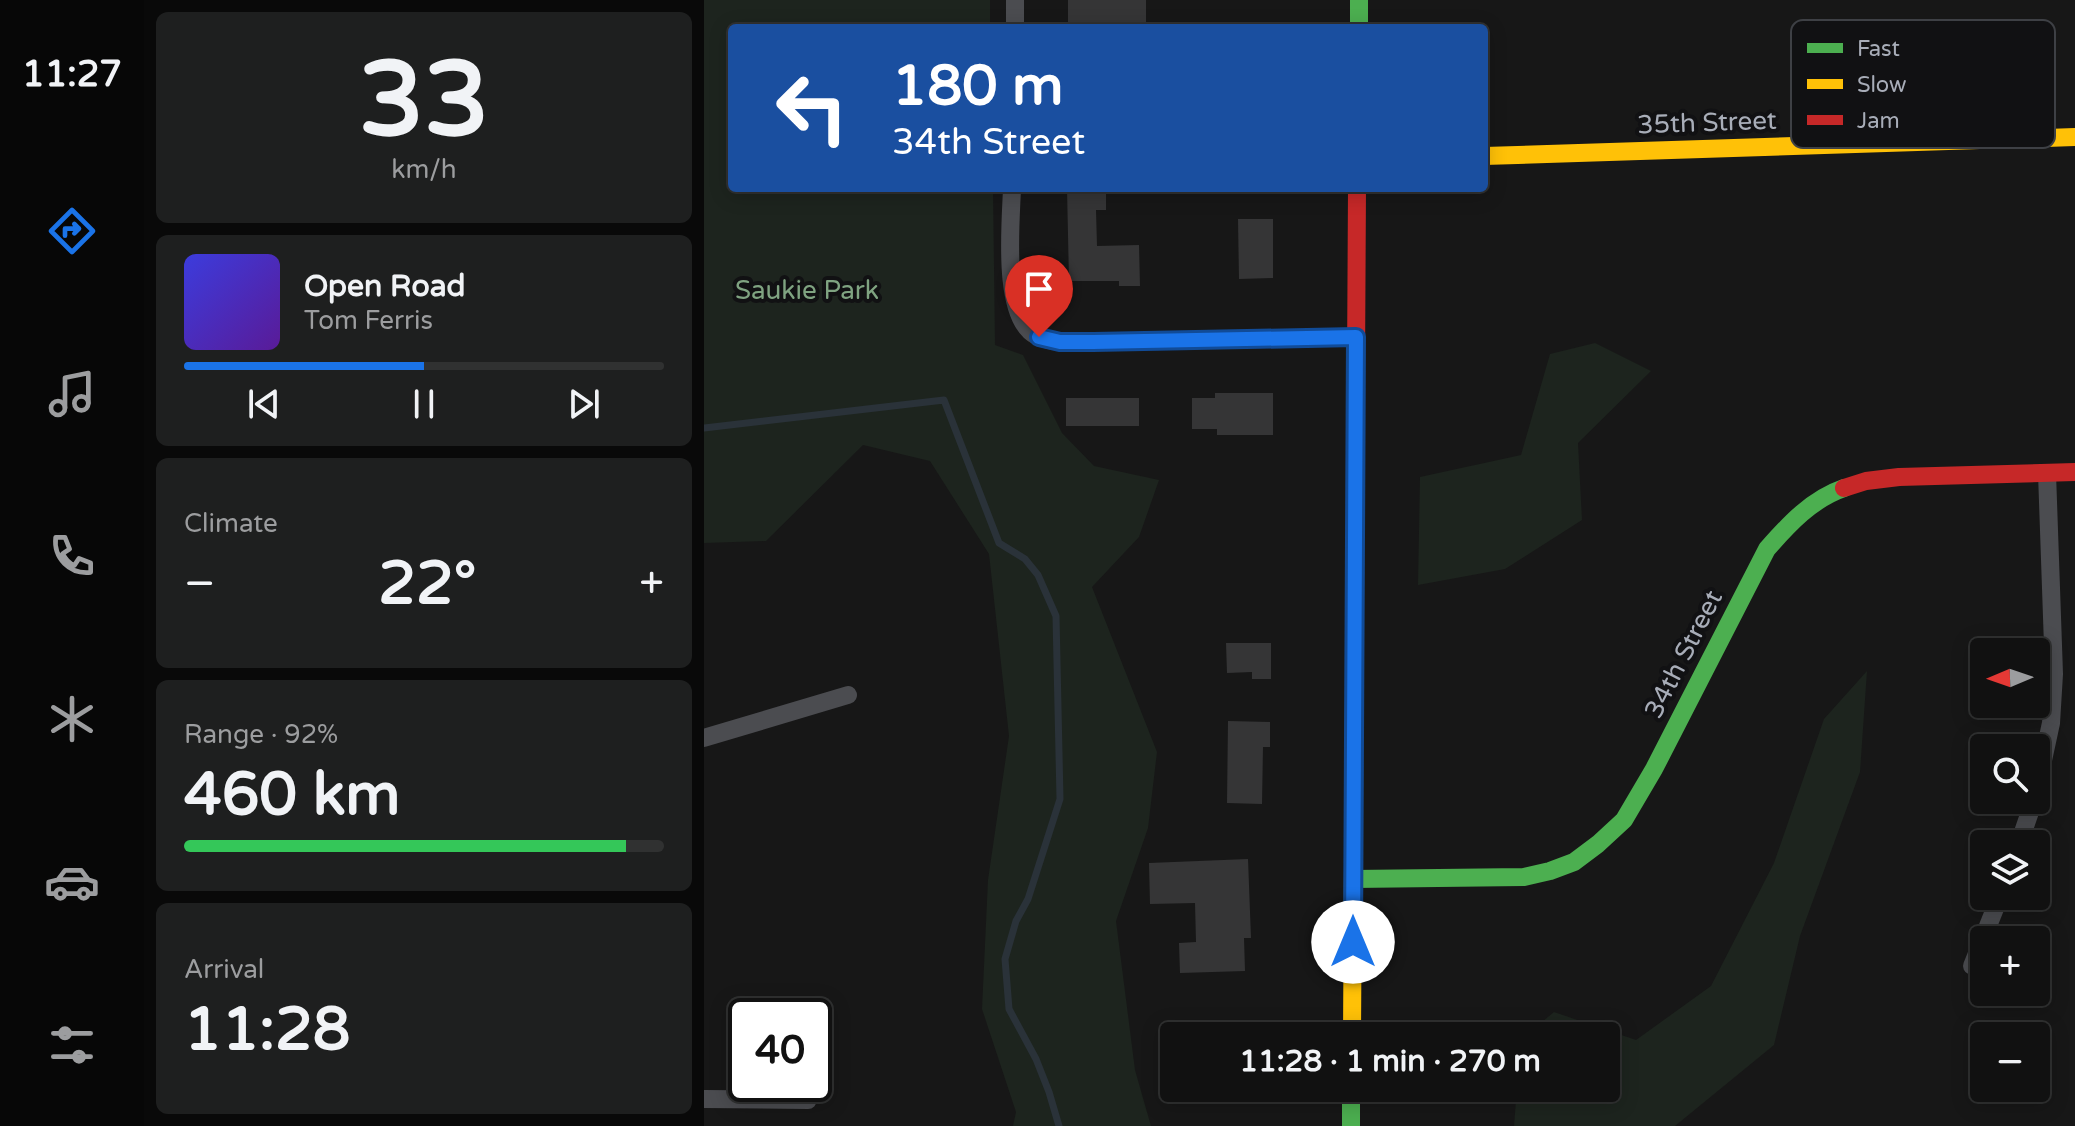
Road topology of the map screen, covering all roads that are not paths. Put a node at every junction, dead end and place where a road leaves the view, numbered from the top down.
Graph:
1 (1015, 0) edge
2 (1359, 0) edge
3 (1015, 24) edge
4 (1359, 24) edge
5 (2075, 137) edge
6 (2055, 138) edge
7 (1791, 146) edge
8 (1488, 156) edge
9 (1012, 192) edge
10 (1357, 192) edge
11 (1356, 337) junction
12 (2075, 472) edge
13 (2047, 473) junction
14 (848, 695) dead end
15 (2049, 734) edge
16 (704, 738) edge
17 (1353, 879) junction
18 (1352, 1022) edge
19 (704, 1099) edge
20 (728, 1099) edge
21 (1351, 1102) edge
22 (1351, 1126) edge

1 - 3 street
2 - 4 street
5 - 6 street, 35th Street
7 - 8 street, 35th Street
9 - 11 street
10 - 11 street
11 - 17 street
12 - 13 street, 34th Street
13 - 15 street
13 - 17 street, 34th Street
14 - 16 street
17 - 18 street
19 - 20 street
21 - 22 street

